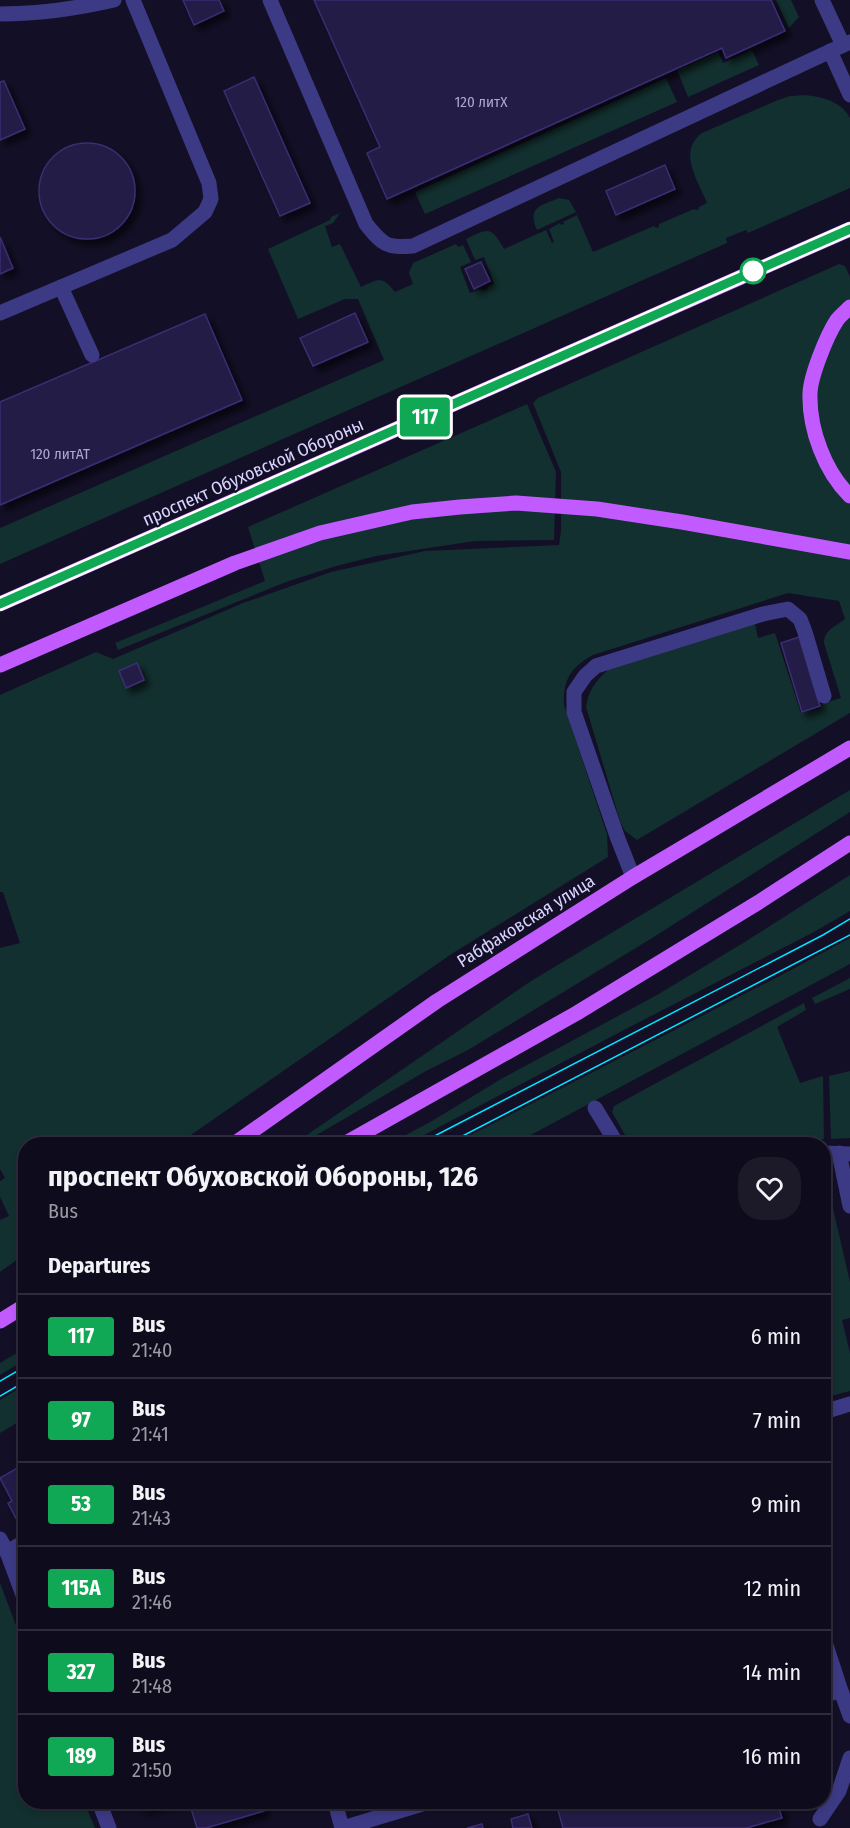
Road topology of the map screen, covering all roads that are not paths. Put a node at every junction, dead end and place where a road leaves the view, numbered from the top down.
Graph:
1 (114, 0) edge
2 (133, 0) edge
3 (270, 0) edge
4 (822, 0) edge
5 (0, 14) edge
6 (841, 46) edge
7 (850, 95) edge
8 (850, 230) edge
9 (61, 287) junction
10 (850, 307) edge
11 (0, 313) edge
12 (92, 355) dead end
13 (850, 496) edge
14 (850, 552) edge
15 (0, 604) edge
16 (0, 665) edge
17 (824, 696) dead end
18 (850, 748) edge
19 (850, 843) edge
20 (633, 877) junction
21 (595, 1107) dead end
22 (244, 1137) edge
23 (356, 1137) edge
24 (613, 1137) edge
25 (838, 1154) edge
26 (850, 1206) edge
27 (18, 1310) edge
28 (0, 1321) edge
29 (850, 1404) edge
30 (831, 1410) edge
31 (18, 1543) edge
32 (3, 1546) edge
33 (18, 1583) edge
34 (831, 1660) edge
35 (841, 1691) junction
36 (831, 1693) edge
37 (850, 1716) edge
38 (850, 1758) edge
39 (831, 1803) edge
40 (102, 1809) edge
41 (336, 1809) edge
42 (406, 1809) edge
43 (827, 1809) edge
44 (820, 1819) dead end
45 (109, 1828) edge
46 (343, 1828) edge

1 - 5 street
2 - 9 street
3 - 6 street
4 - 6 street
6 - 7 street
8 - 15 main road, проспект Обуховской Обороны
9 - 11 street
9 - 12 street
10 - 13 main road
14 - 16 main road
17 - 20 street
18 - 20 main road, Рабфаковская улица
19 - 23 main road
20 - 22 main road, Рабфаковская улица
21 - 24 street
25 - 26 street
27 - 28 main road
29 - 30 street
31 - 32 street
32 - 33 street
34 - 35 street
35 - 36 street
35 - 37 street
38 - 39 street
40 - 45 street
41 - 46 street
42 - 46 street
43 - 44 street

